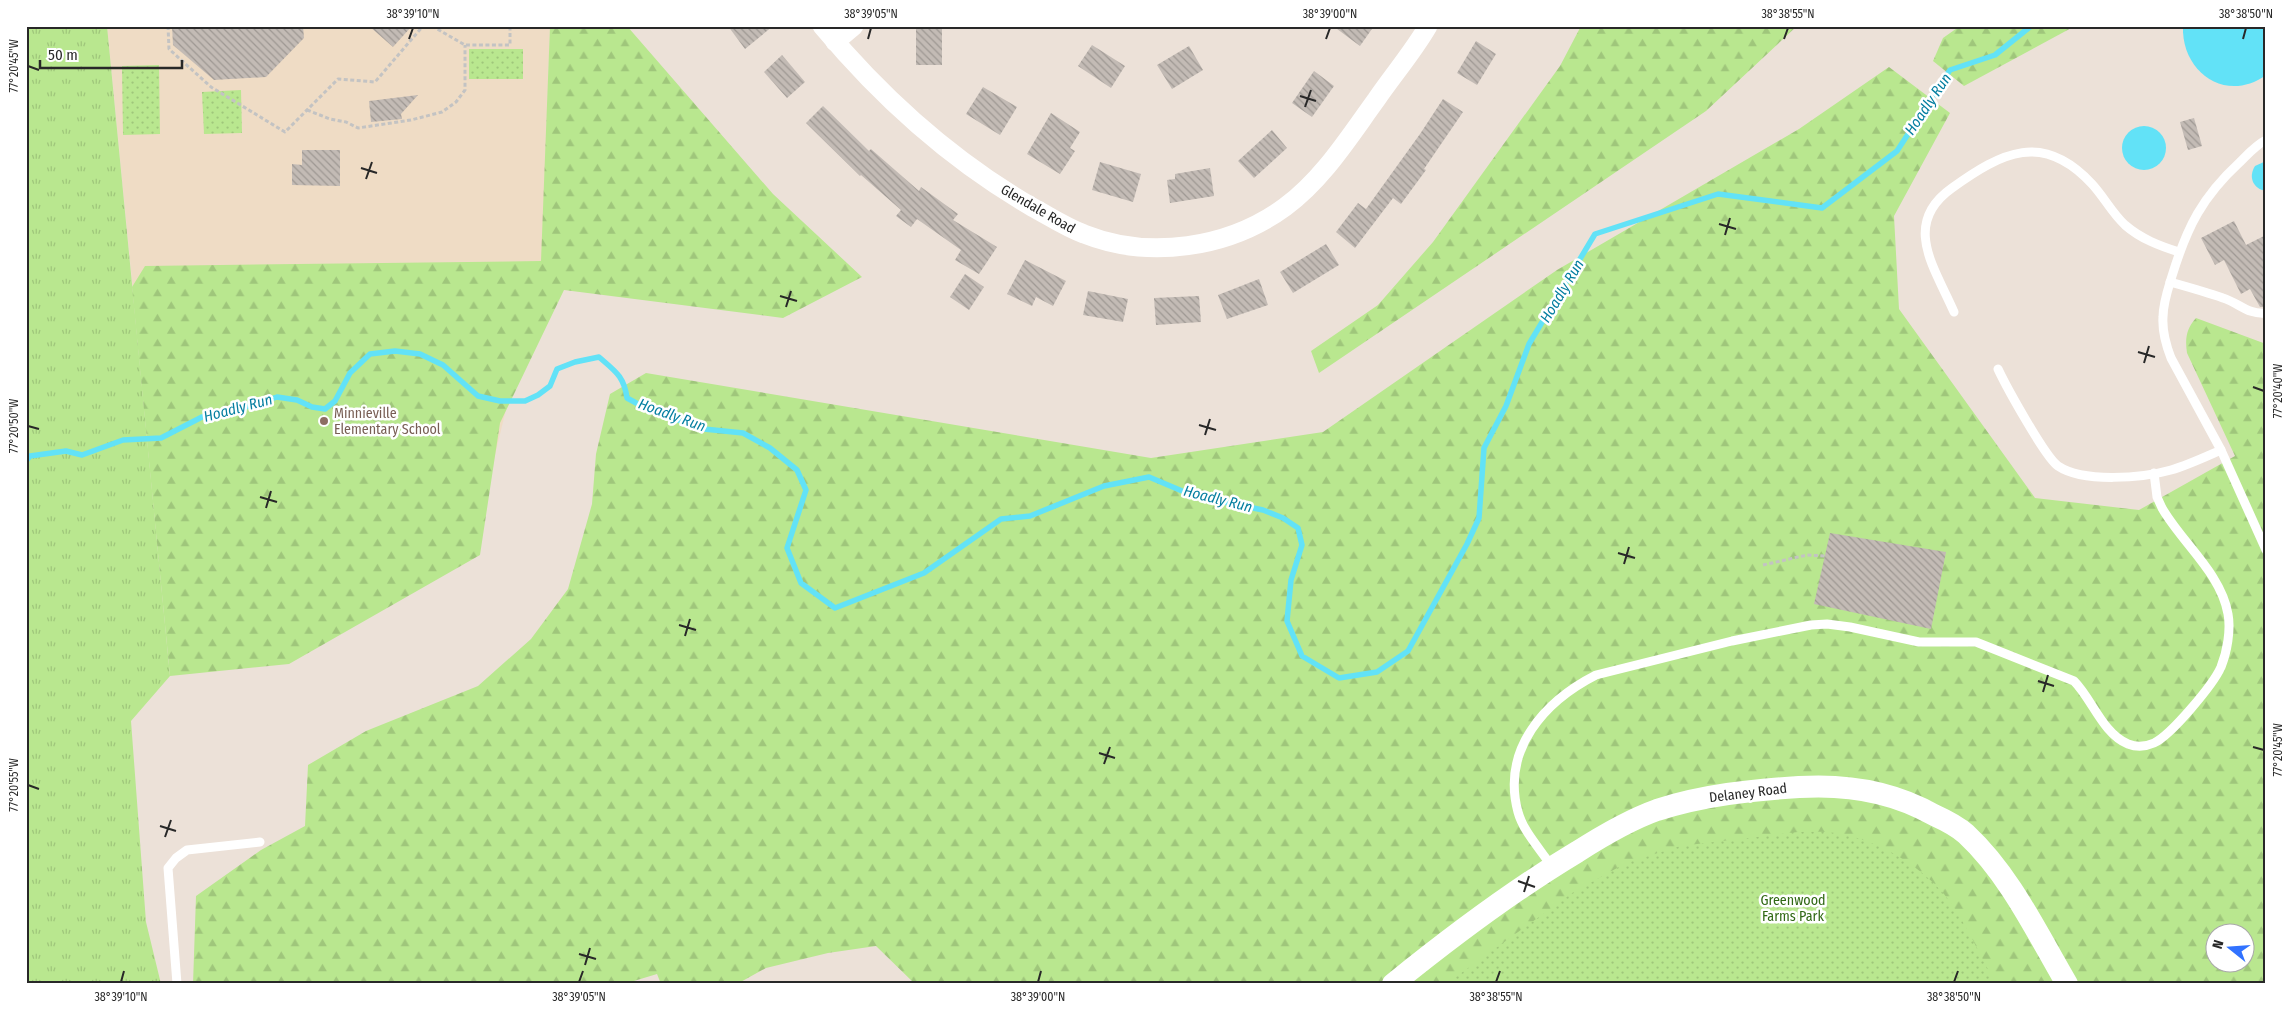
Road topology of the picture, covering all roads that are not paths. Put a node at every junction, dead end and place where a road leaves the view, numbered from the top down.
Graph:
1 (822, 26) edge
2 (854, 26) edge
3 (1428, 26) edge
4 (835, 42) junction
5 (2266, 140) edge
6 (2179, 252) junction
7 (2170, 282) junction
8 (1954, 312) dead end
9 (2266, 313) edge
10 (1998, 369) dead end
11 (2221, 450) junction
12 (2154, 473) junction
13 (2266, 550) edge
14 (260, 842) dead end
15 (1552, 867) junction
16 (177, 984) edge
17 (1393, 984) edge
18 (2067, 984) edge

1 - 4 street, Glendale Road
2 - 4 street
3 - 4 street, Glendale Road
5 - 6 lane
6 - 7 lane
6 - 8 lane
7 - 9 lane
7 - 11 lane
10 - 12 lane
11 - 12 lane
11 - 13 lane
12 - 15 lane
14 - 16 lane
15 - 17 street, Delaney Road
15 - 18 street, Delaney Road

